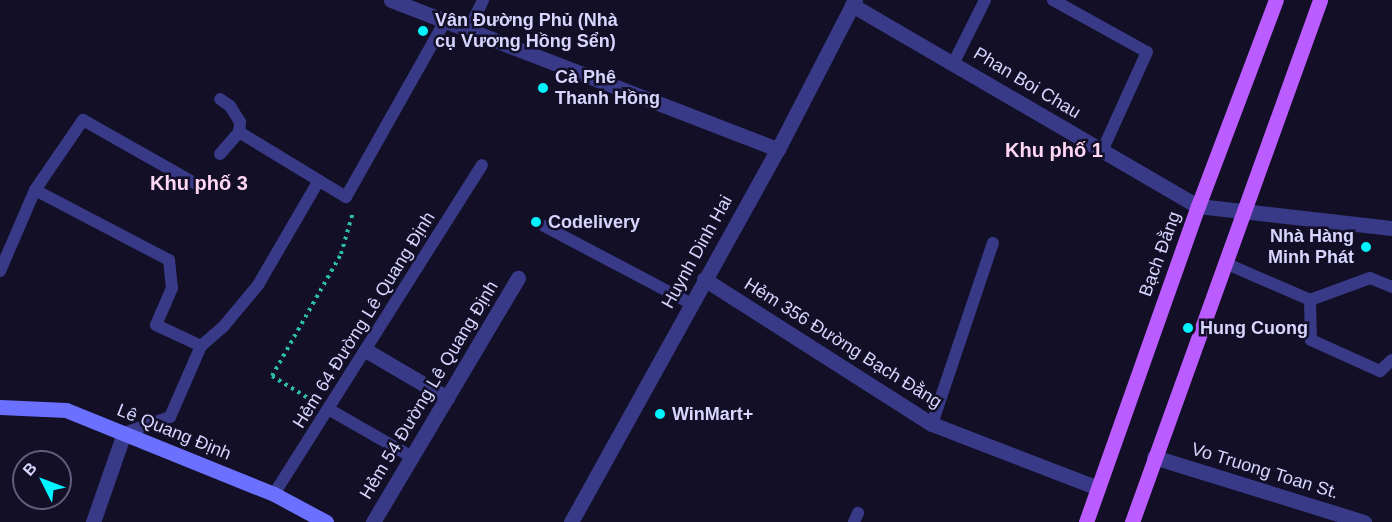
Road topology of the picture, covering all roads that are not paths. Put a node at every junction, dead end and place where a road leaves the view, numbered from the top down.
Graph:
1 (391, 0) edge
2 (483, 0) edge
3 (985, 0) edge
4 (1053, 0) edge
5 (1276, 0) edge
6 (1320, 0) edge
7 (854, 3) edge
8 (445, 21) junction
9 (469, 29) junction
10 (954, 62) junction
11 (220, 99) dead end
12 (239, 132) junction
13 (778, 149) junction
14 (1102, 151) junction
15 (220, 154) dead end
16 (483, 165) dead end
17 (319, 180) junction
18 (198, 185) dead end
19 (35, 190) junction
20 (1198, 206) junction
21 (1244, 213) junction
22 (544, 226) dead end
23 (1392, 228) edge
24 (993, 243) dead end
25 (1225, 263) junction
26 (0, 271) edge
27 (518, 278) dead end
28 (704, 279) junction
29 (1392, 286) edge
30 (1310, 300) junction
31 (690, 303) junction
32 (201, 346) junction
33 (367, 351) junction
34 (1392, 360) edge
35 (447, 398) junction
36 (0, 407) edge
37 (330, 410) junction
38 (932, 424) junction
39 (124, 433) junction
40 (412, 457) junction
41 (1154, 457) junction
42 (1098, 488) junction
43 (274, 494) junction
44 (93, 522) edge
45 (326, 522) edge
46 (374, 522) edge
47 (571, 522) edge
48 (1086, 522) edge
49 (1132, 522) edge
50 (1364, 522) edge

1 - 8 street
2 - 9 lane
3 - 10 lane
4 - 14 lane
5 - 20 main road, Bạch Đằng
6 - 21 main road
7 - 10 street, Phan Boi Chau
7 - 13 street, Huynh Dinh Hai
8 - 9 street
8 - 17 lane
9 - 13 street
10 - 14 street, Phan Boi Chau
11 - 12 lane
12 - 15 lane
12 - 17 lane
13 - 28 street, Huynh Dinh Hai
14 - 20 street, Phan Boi Chau
16 - 33 lane, Hẻm 64 Đường Lê Quang Định
17 - 32 lane
18 - 19 lane
19 - 26 lane
19 - 32 lane
20 - 21 street, Phan Boi Chau
20 - 42 main road, Bạch Đằng
21 - 23 street, Phan Boi Chau
21 - 25 main road
22 - 31 lane
24 - 38 lane
25 - 30 lane
25 - 41 main road
27 - 35 street, Hẻm 54 Đường Lê Quang Định
28 - 31 street, Huynh Dinh Hai
28 - 38 street, Hẻm 356 Đường Bạch Đằng
29 - 30 lane
30 - 34 lane
31 - 47 street, Huynh Dinh Hai
32 - 39 lane
33 - 35 street
33 - 37 lane, Hẻm 64 Đường Lê Quang Định
35 - 40 street, Hẻm 54 Đường Lê Quang Định
36 - 39 main road, Lê Quang Định
37 - 40 lane
37 - 43 lane, Hẻm 64 Đường Lê Quang Định
38 - 42 street, Hẻm 356 Đường Bạch Đằng
39 - 43 main road, Lê Quang Định
39 - 44 street
40 - 46 street, Hẻm 54 Đường Lê Quang Định
41 - 49 main road
41 - 50 street, Vo Truong Toan St.
42 - 48 main road, Bạch Đằng
43 - 45 main road, Lê Quang Định

